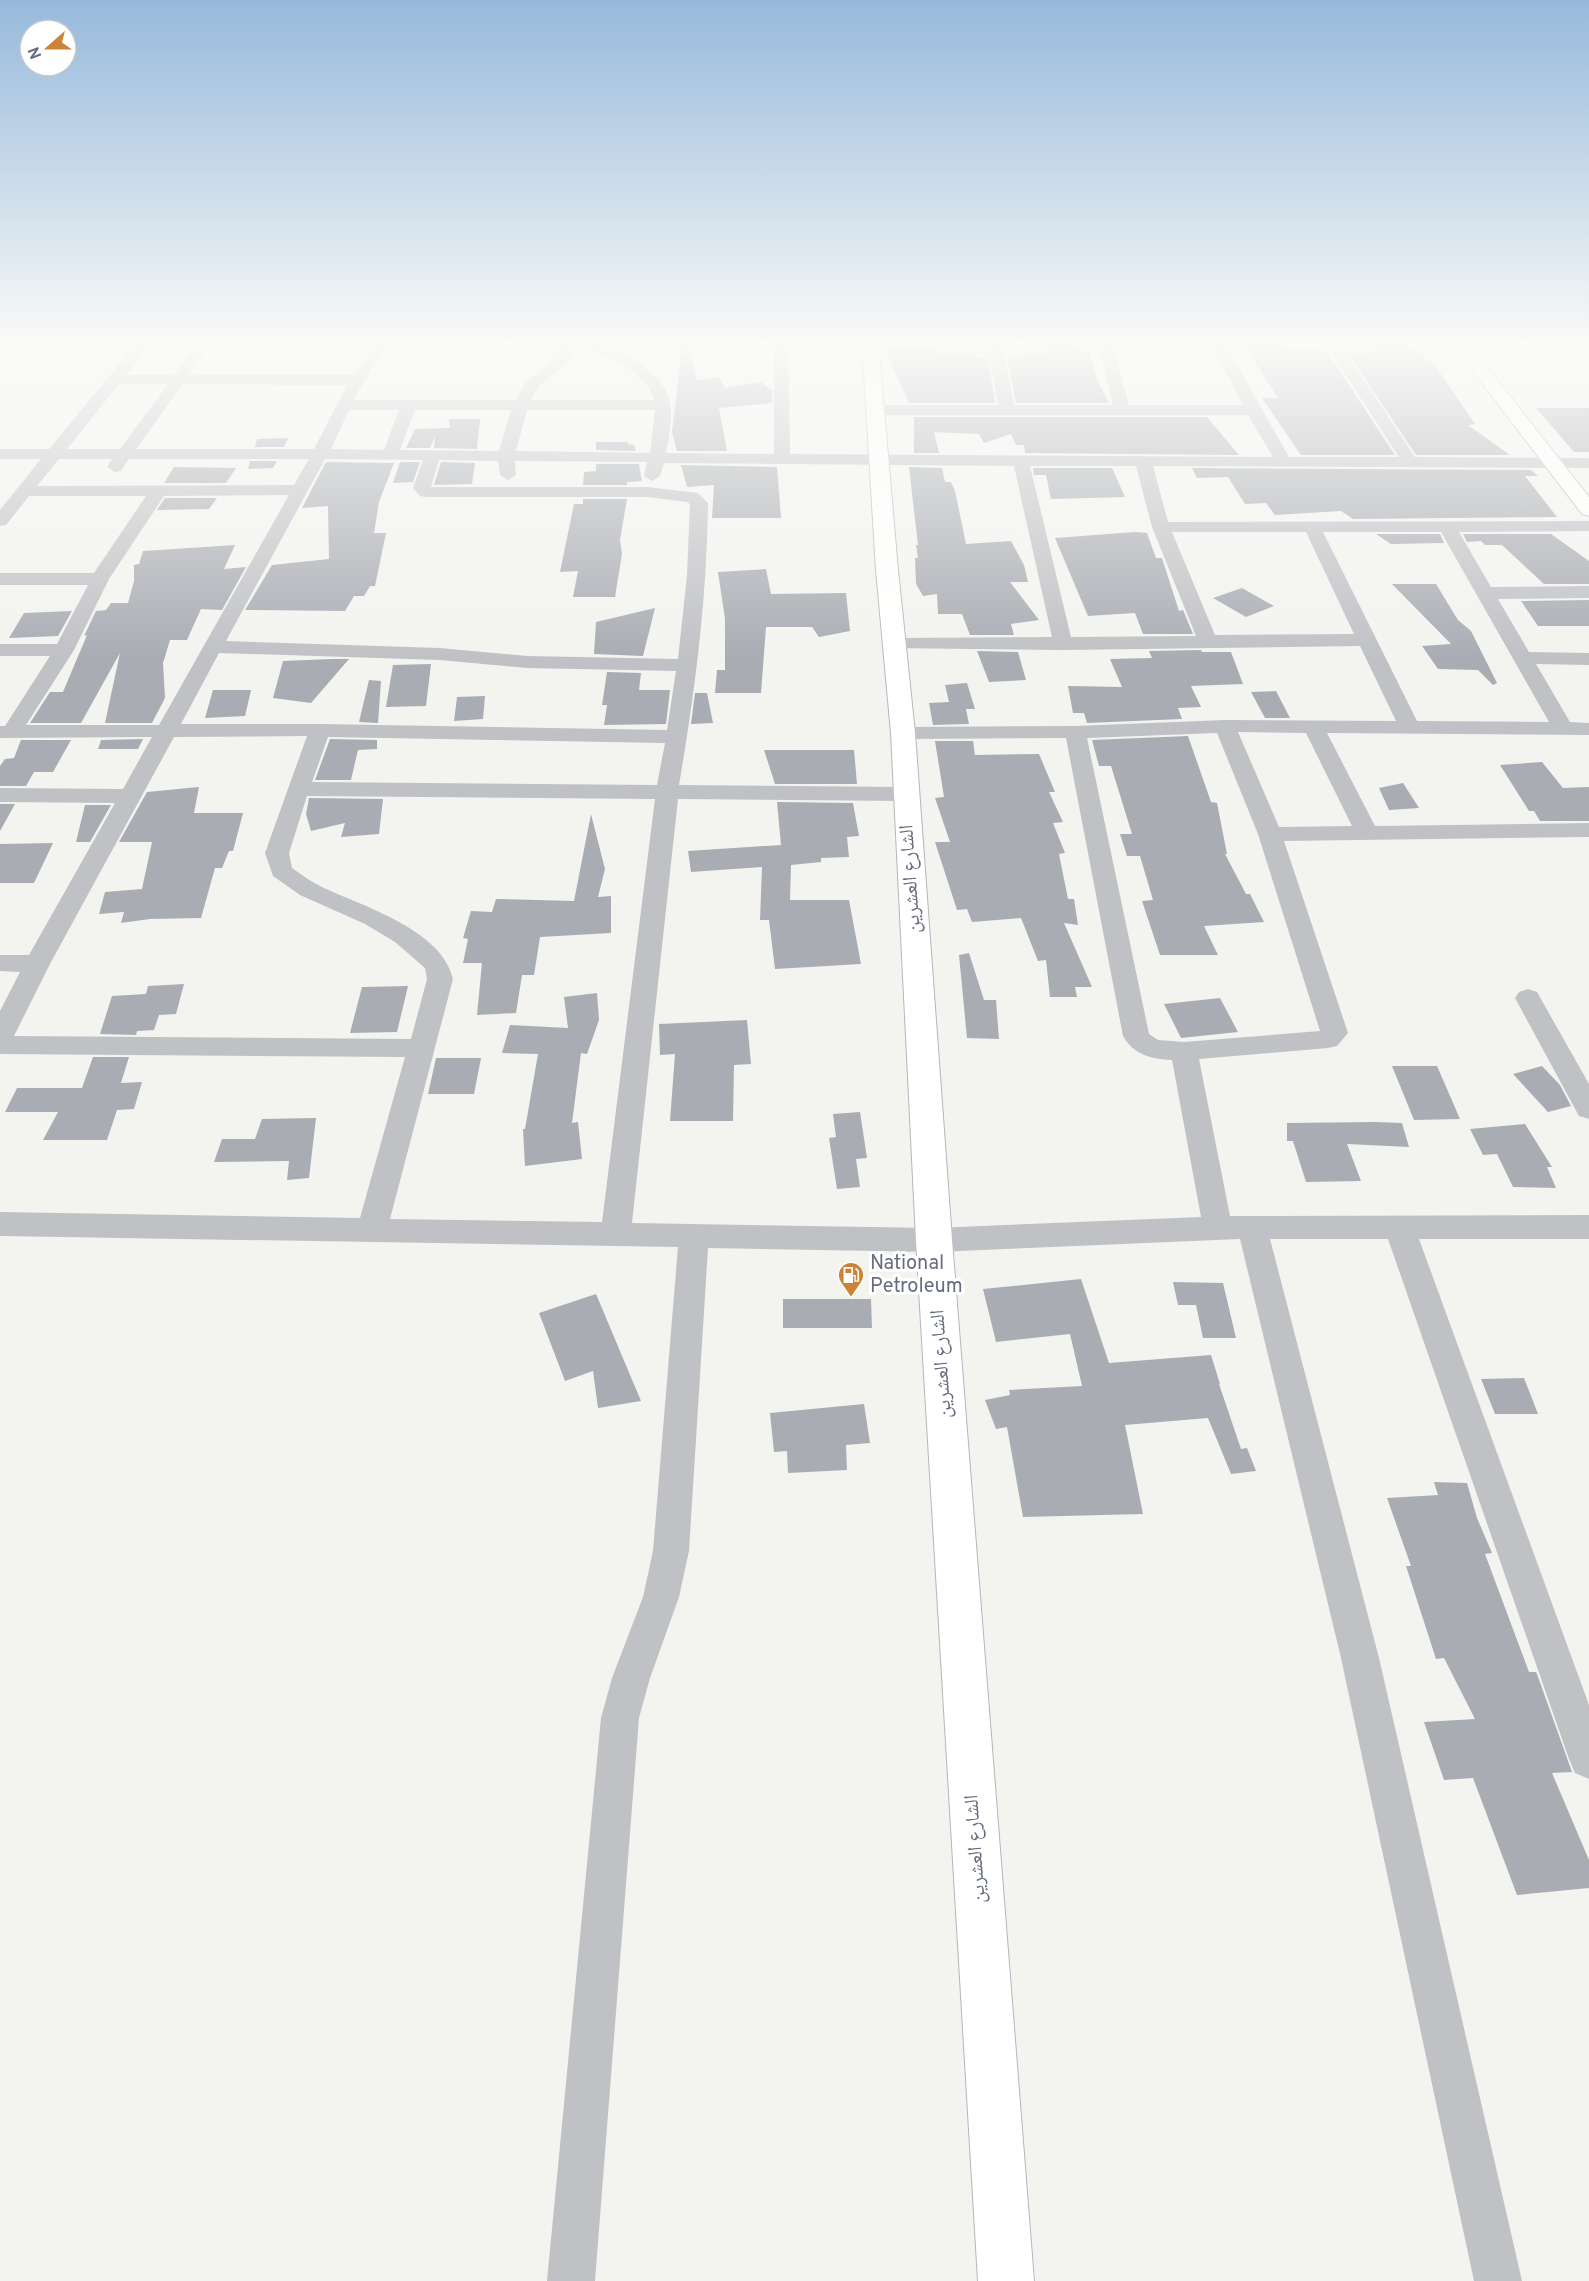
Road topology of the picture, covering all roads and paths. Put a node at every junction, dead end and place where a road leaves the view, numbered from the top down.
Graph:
1 (58, 446) edge
2 (129, 446) edge
3 (324, 446) edge
4 (394, 446) edge
5 (509, 446) edge
6 (658, 446) edge
7 (782, 446) edge
8 (878, 446) edge
9 (1275, 446) edge
10 (1400, 446) edge
11 (1539, 446) edge
12 (0, 454) edge
13 (52, 454) junction
14 (320, 454) junction
15 (123, 455) junction
16 (390, 456) junction
17 (432, 456) junction
18 (506, 456) junction
19 (657, 457) junction
20 (782, 459) junction
21 (879, 460) junction
22 (1021, 461) junction
23 (1143, 461) junction
24 (1284, 462) junction
25 (1410, 462) junction
26 (1552, 463) junction
27 (1589, 463) edge
28 (300, 490) junction
29 (24, 491) junction
30 (97, 491) junction
31 (158, 491) junction
32 (507, 492) junction
33 (647, 492) junction
34 (1589, 510) edge
35 (0, 521) edge
36 (1448, 526) junction
37 (1589, 526) edge
38 (1161, 527) junction
39 (1312, 527) junction
40 (0, 579) edge
41 (100, 579) junction
42 (1589, 592) edge
43 (1487, 593) junction
44 (1367, 640) junction
45 (1208, 641) junction
46 (895, 644) junction
47 (1063, 644) junction
48 (212, 647) junction
49 (0, 650) edge
50 (64, 651) junction
51 (1524, 658) junction
52 (1589, 659) edge
53 (686, 665) junction
54 (1225, 726) junction
55 (1312, 726) junction
56 (1409, 727) junction
57 (1563, 729) junction
58 (1589, 729) edge
59 (320, 730) junction
60 (5, 732) edge
61 (166, 732) junction
62 (1075, 732) junction
63 (903, 733) junction
64 (677, 737) junction
65 (298, 789) junction
66 (667, 793) junction
67 (906, 794) junction
68 (0, 795) edge
69 (131, 796) junction
70 (1589, 830) edge
71 (1367, 833) junction
72 (1270, 834) junction
73 (0, 963) edge
74 (37, 964) junction
75 (1528, 998) dead end
76 (0, 1037) edge
77 (0, 1045) edge
78 (423, 1048) junction
79 (1184, 1051) junction
80 (1589, 1110) edge
81 (0, 1224) edge
82 (1399, 1226) junction
83 (1589, 1227) edge
84 (1235, 1228) junction
85 (372, 1230) junction
86 (616, 1234) junction
87 (694, 1235) junction
88 (934, 1240) junction
89 (1589, 1759) edge
90 (571, 2281) edge
91 (1006, 2281) edge
92 (1498, 2281) edge

1 - 13 street
2 - 15 street
3 - 14 street
4 - 16 street
5 - 18 street
6 - 19 street
7 - 20 street
8 - 21 street, الشارع العشرين
9 - 24 street
10 - 25 street
11 - 26 street
12 - 13 street
13 - 15 street
13 - 29 street
14 - 15 street
14 - 16 street
14 - 28 street
15 - 30 street
16 - 17 street
17 - 18 street
17 - 32 street
18 - 19 street
18 - 32 street
19 - 20 street
19 - 33 street
20 - 21 street
21 - 22 street
21 - 46 street, الشارع العشرين
22 - 23 street
22 - 47 street
23 - 24 street
23 - 38 street
24 - 25 street
25 - 26 street
26 - 27 street
26 - 34 street
28 - 31 street
28 - 48 street
29 - 30 street
29 - 35 street
30 - 31 street
31 - 41 street
32 - 33 street
33 - 53 street
36 - 37 street
36 - 39 street
36 - 43 street
38 - 39 street
38 - 45 street
39 - 44 street
40 - 41 street
41 - 50 street
42 - 43 street
43 - 51 street
44 - 45 street
44 - 56 street
45 - 47 street
46 - 47 street
46 - 63 street, الشارع العشرين
48 - 53 street
48 - 61 street
49 - 50 street
50 - 60 street
51 - 52 street
51 - 57 street
53 - 64 street
54 - 55 street
54 - 62 street
54 - 72 street
55 - 56 street
55 - 71 street
56 - 57 street
57 - 58 street
59 - 61 street
59 - 64 street
59 - 65 street
60 - 61 street
61 - 69 street
62 - 63 street
62 - 79 street
63 - 67 street, الشارع العشرين
64 - 66 street
65 - 66 street
65 - 78 street
66 - 67 street
66 - 86 street
67 - 88 street, الشارع العشرين
68 - 69 street
69 - 74 street
70 - 71 street
71 - 72 street
72 - 79 street
73 - 74 street
74 - 76 street
75 - 80 street
77 - 78 street
78 - 85 street
79 - 84 street
81 - 85 street
82 - 83 street
82 - 84 street
82 - 89 street
84 - 88 street
84 - 92 street
85 - 86 street
86 - 87 street
87 - 88 street
87 - 90 street
88 - 91 street, الشارع العشرين

